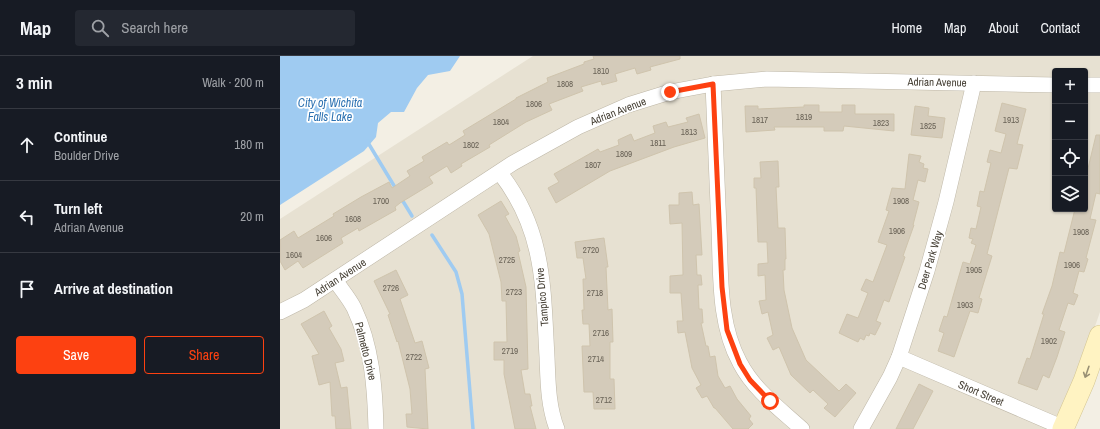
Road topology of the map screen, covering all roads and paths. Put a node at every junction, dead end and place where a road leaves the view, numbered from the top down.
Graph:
1 (974, 83) junction
2 (713, 84) junction
3 (1052, 84) edge
4 (1088, 85) edge
5 (1100, 85) edge
6 (500, 173) junction
7 (335, 280) junction
8 (280, 312) edge
9 (1100, 336) edge
10 (899, 357) junction
11 (1064, 428) edge
12 (376, 429) edge
13 (557, 429) edge
14 (802, 429) edge
15 (861, 429) edge

1 - 2 street, Adrian Avenue
1 - 3 street, Adrian Avenue
1 - 10 street, Deer Park Way
2 - 6 street, Adrian Avenue
2 - 14 street
4 - 5 street
6 - 7 street, Adrian Avenue
6 - 13 street, Tampico Drive
7 - 8 street, Adrian Avenue
7 - 12 street, Palmetto Drive
9 -> 11 main road
10 - 11 street, Short Street
10 - 15 street, Deer Park Way

